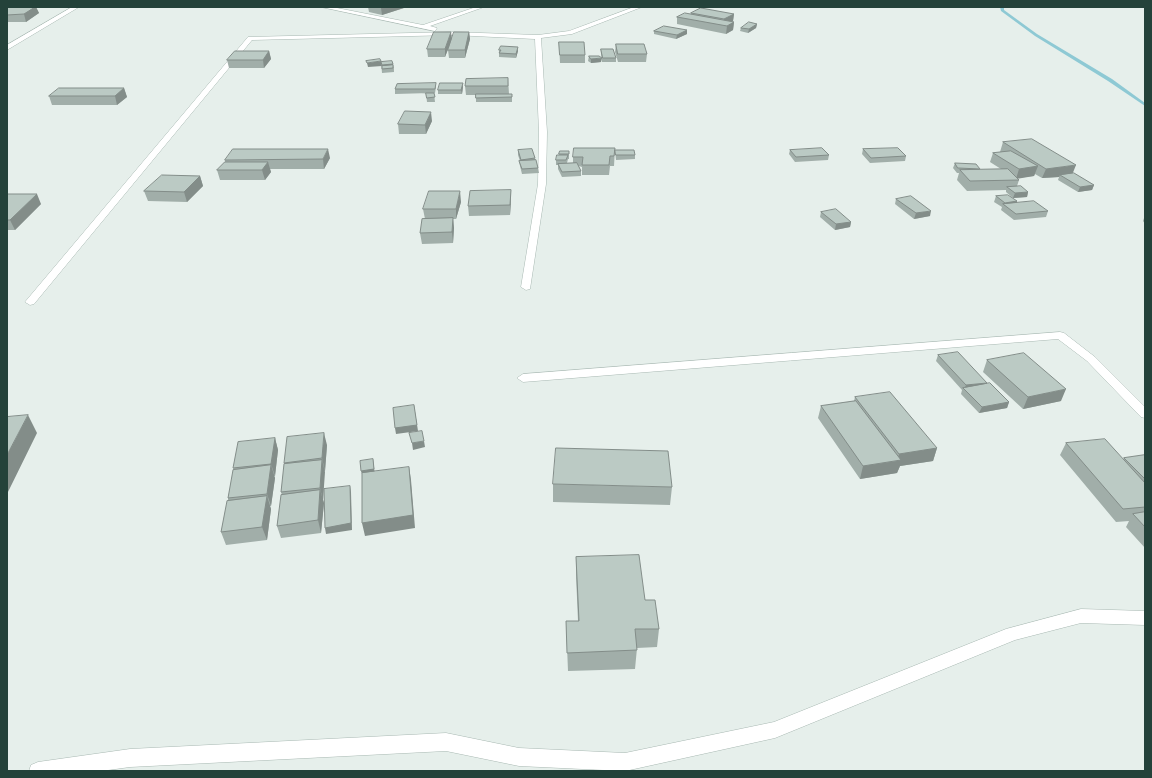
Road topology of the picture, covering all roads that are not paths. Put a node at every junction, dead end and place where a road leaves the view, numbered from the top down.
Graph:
1 (76, 7) edge
2 (324, 7) edge
3 (481, 7) edge
4 (639, 7) edge
5 (336, 8) edge
6 (423, 27) junction
7 (452, 34) junction
8 (538, 37) junction
9 (7, 48) edge
10 (526, 286) dead end
11 (30, 302) dead end
12 (523, 378) dead end
13 (1145, 414) edge
14 (1145, 618) edge
15 (38, 771) edge

1 - 9 street
2 - 5 street
3 - 6 street
4 - 8 street
5 - 6 street
6 - 7 street
7 - 8 street
7 - 11 street
8 - 10 street
12 - 13 street
14 - 15 street

